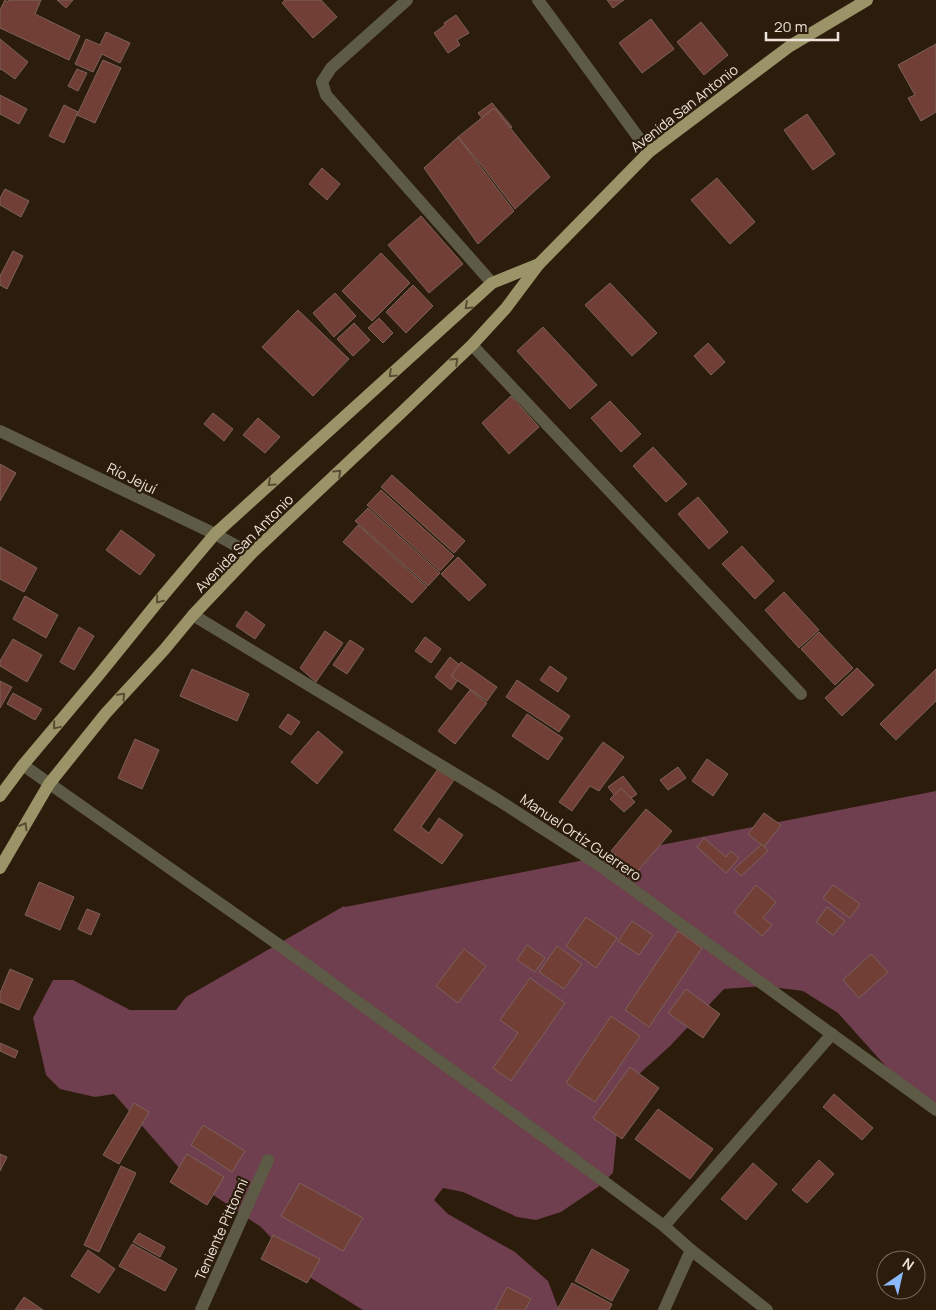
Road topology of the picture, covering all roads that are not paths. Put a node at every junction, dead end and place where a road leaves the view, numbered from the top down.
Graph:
1 (407, 0) edge
2 (538, 0) edge
3 (867, 0) edge
4 (649, 152) junction
5 (538, 264) junction
6 (492, 283) junction
7 (472, 345) junction
8 (0, 431) edge
9 (215, 534) junction
10 (251, 554) junction
11 (193, 615) junction
12 (801, 694) dead end
13 (23, 765) junction
14 (48, 784) junction
15 (0, 796) edge
16 (0, 868) edge
17 (832, 1034) junction
18 (936, 1110) edge
19 (268, 1160) dead end
20 (664, 1226) junction
21 (691, 1250) junction
22 (201, 1310) edge
23 (664, 1310) edge
24 (767, 1310) edge

1 - 6 street
2 - 4 street
3 - 4 main road, Avenida San Antonio
4 - 5 main road, Avenida San Antonio
5 - 6 main road, Avenida San Antonio
5 - 7 main road, Avenida San Antonio
6 -> 9 main road, Avenida San Antonio
10 -> 7 main road, Avenida San Antonio
7 - 12 street
8 - 9 street, Río Jejuí
9 - 10 street, Río Jejuí
9 -> 13 main road, Avenida San Antonio
10 - 11 main road, Avenida San Antonio
14 -> 11 main road, Avenida San Antonio
11 - 17 street, Manuel Ortíz Guerrero
13 - 14 street
13 - 15 main road, Avenida San Antonio
16 -> 14 main road, Avenida San Antonio
14 - 20 street
17 - 18 street, Manuel Ortíz Guerrero
17 - 20 street
19 - 22 street, Teniente Pittonni
20 - 21 street
21 - 23 street
21 - 24 street

